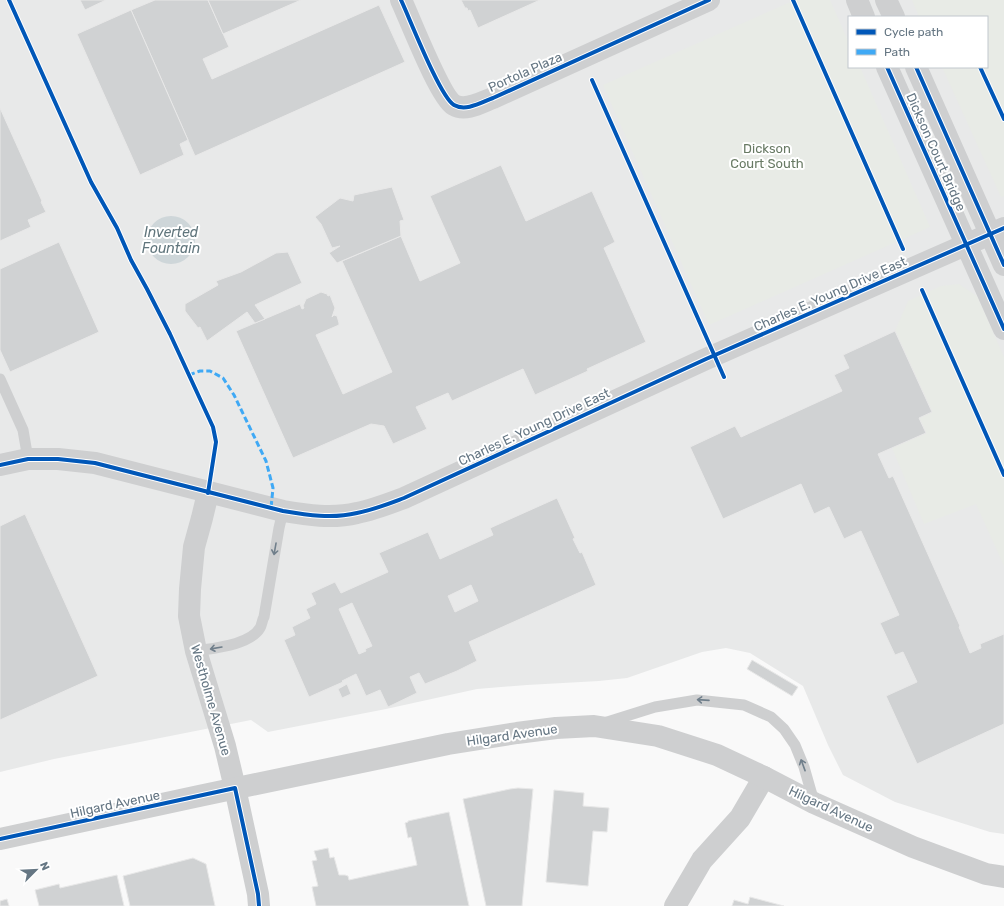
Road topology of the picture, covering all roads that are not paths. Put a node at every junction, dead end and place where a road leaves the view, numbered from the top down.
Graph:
1 (401, 0) edge
2 (709, 0) edge
3 (857, 0) edge
4 (886, 0) edge
5 (864, 16) edge
6 (894, 16) edge
7 (887, 68) edge
8 (916, 68) edge
9 (997, 232) edge
10 (967, 245) junction
11 (1004, 265) edge
12 (1004, 329) edge
13 (0, 379) edge
14 (28, 459) junction
15 (0, 464) edge
16 (208, 492) junction
17 (283, 511) junction
18 (196, 651) junction
19 (594, 726) junction
20 (764, 777) junction
21 (235, 788) junction
22 (814, 803) junction
23 (0, 839) edge
24 (1004, 877) edge
25 (259, 906) edge
26 (676, 906) edge

1 - 2 street, Portola Plaza
3 - 5 street
4 - 6 street
7 - 10 street, Dickson Court Bridge
8 - 9 street, Dickson Court Bridge
9 - 10 street, Charles E. Young Drive East
9 - 11 street
10 - 12 street
10 - 17 street, Charles E. Young Drive East
13 - 14 lane
14 - 15 street, Charles E. Young Drive East
14 - 16 street, Charles E. Young Drive East
16 - 17 street, Charles E. Young Drive East
16 - 18 street, Westholme Avenue
17 -> 18 lane
18 - 21 street, Westholme Avenue
19 - 20 street, Hilgard Avenue
19 - 21 street, Hilgard Avenue
22 -> 19 lane
20 - 22 street, Hilgard Avenue
20 - 26 street
21 - 23 street, Hilgard Avenue
21 - 25 street, Westholme Avenue
22 - 24 street, Hilgard Avenue

